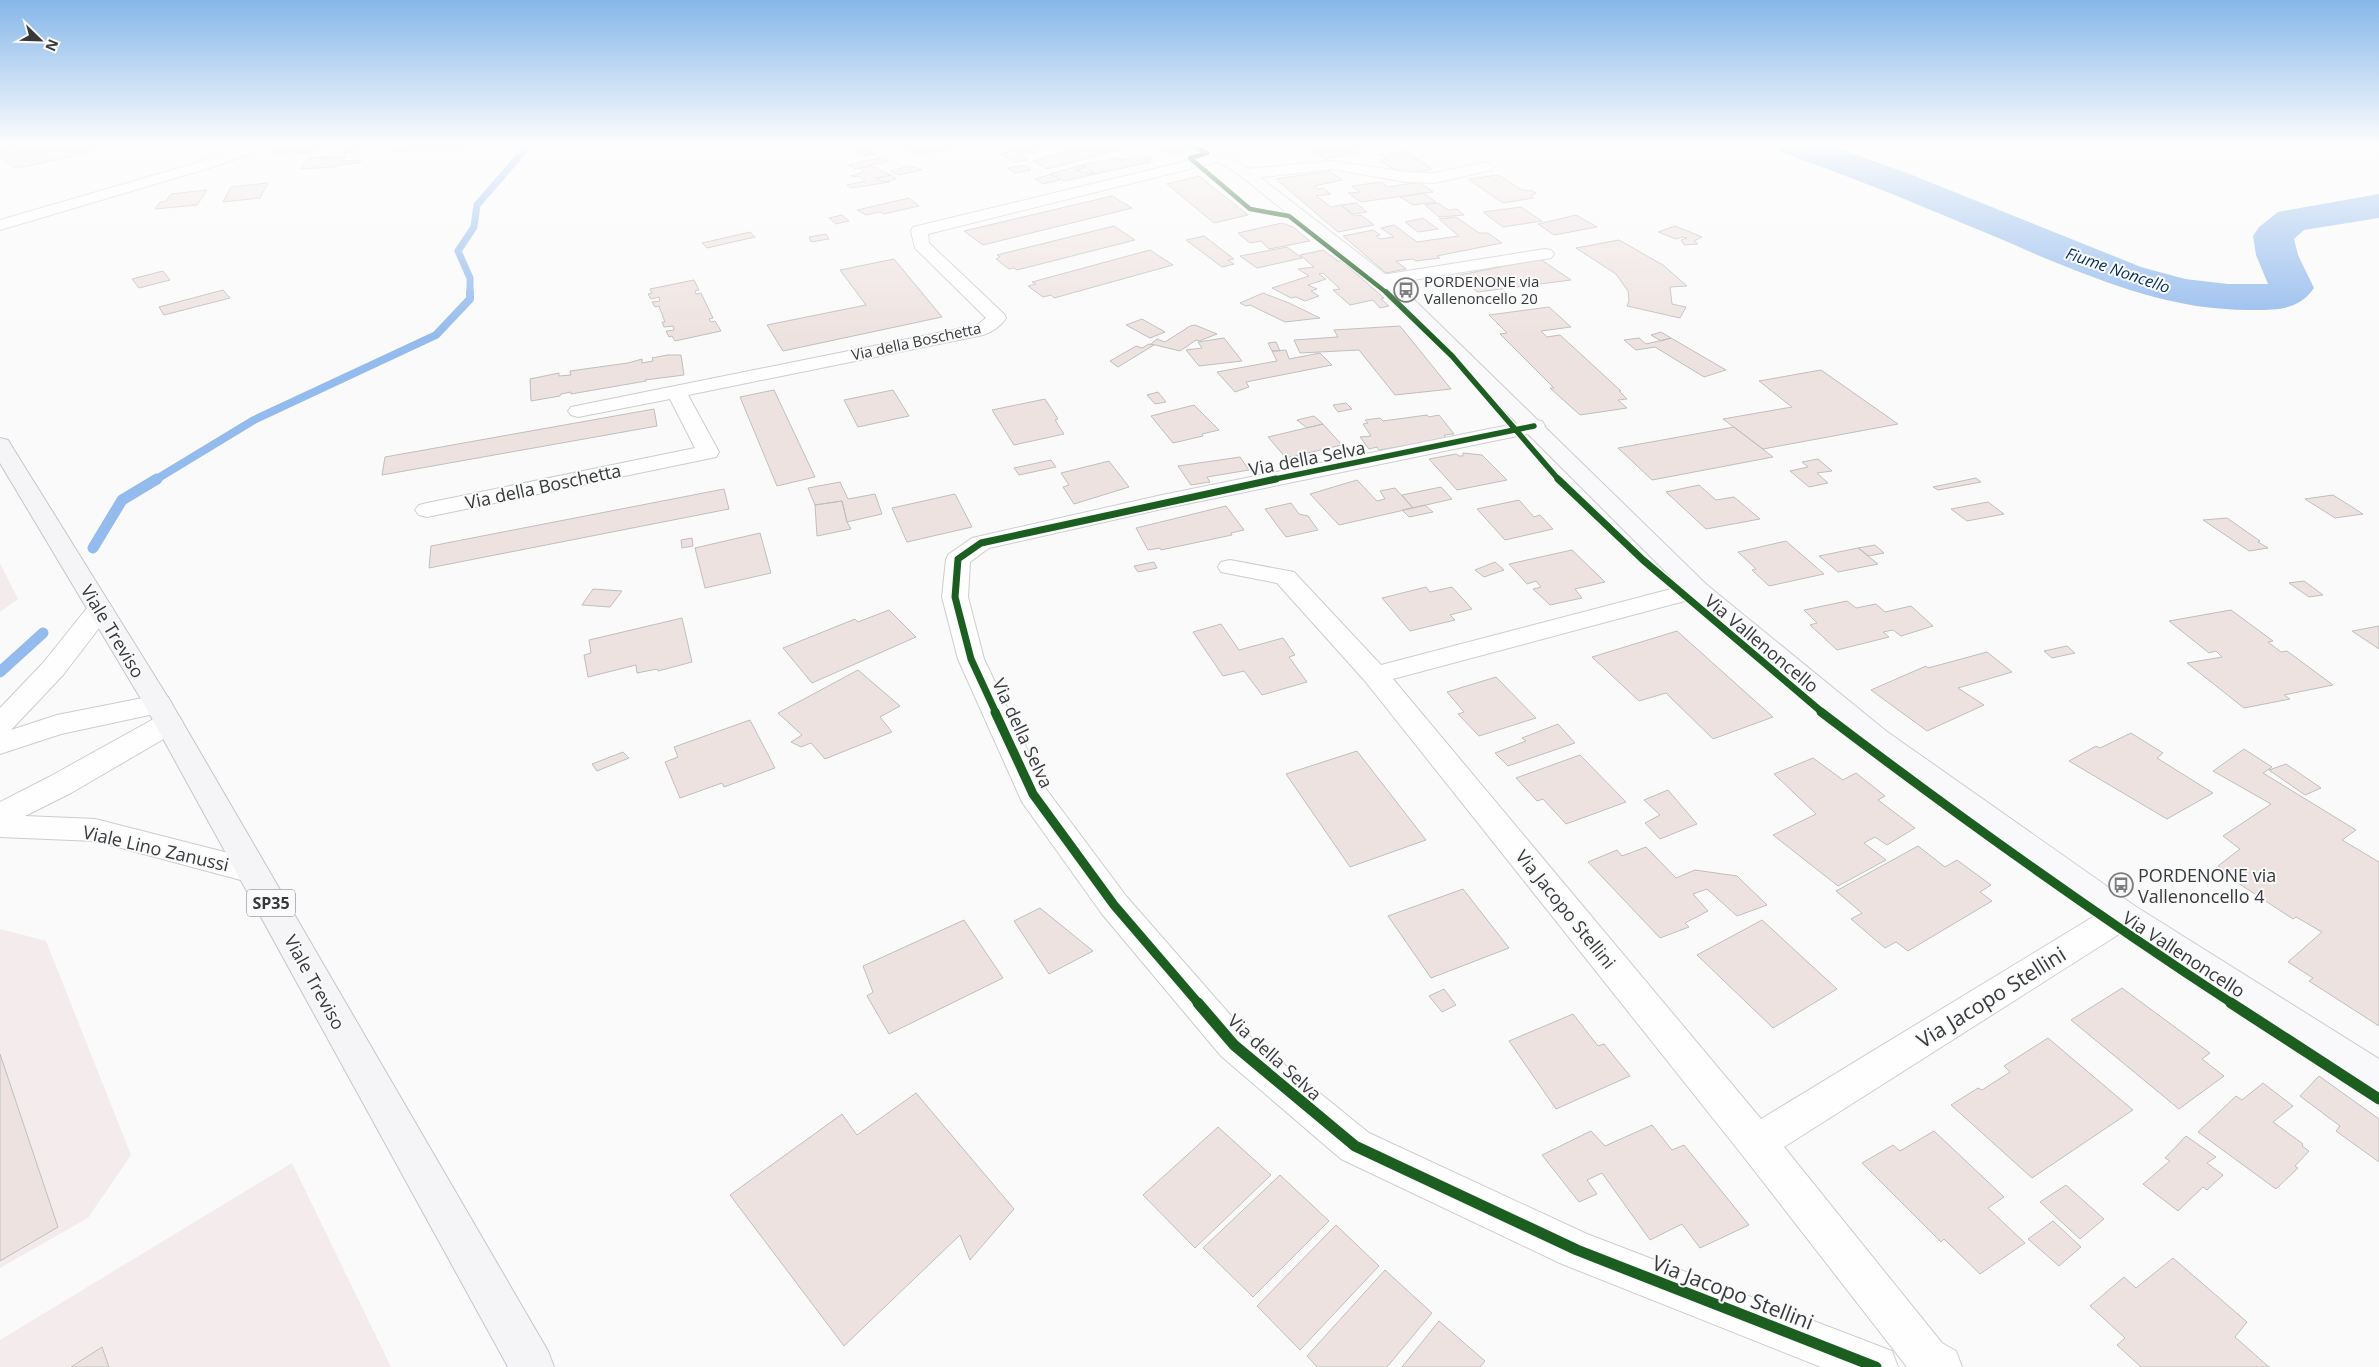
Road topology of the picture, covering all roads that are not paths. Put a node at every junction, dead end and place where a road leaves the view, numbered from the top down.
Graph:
1 (59, 208) edge
2 (1013, 208) edge
3 (1290, 208) edge
4 (0, 225) edge
5 (1545, 254) dead end
6 (1382, 280) junction
7 (676, 391) junction
8 (578, 411) dead end
9 (1534, 426) junction
10 (0, 445) edge
11 (427, 510) dead end
12 (1230, 567) dead end
13 (1698, 590) junction
14 (100, 609) junction
15 (1375, 675) junction
16 (163, 713) junction
17 (0, 724) edge
18 (0, 744) edge
19 (0, 815) edge
20 (0, 826) edge
21 (252, 870) junction
22 (2123, 915) junction
23 (2379, 1079) edge
24 (1757, 1142) junction
25 (1577, 1250) joint
26 (532, 1367) edge
27 (1876, 1367) edge
28 (1940, 1367) edge

1 - 4 street
2 - 7 street, Via della Boschetta
3 - 6 street, Via Vallenoncello
5 - 6 street
6 - 9 street, Via Vallenoncello
7 - 8 street, Via della Boschetta
7 - 11 street, Via della Boschetta
9 - 13 street, Via Vallenoncello
9 - 25 street, Via della Selva
10 - 14 main road, Viale Treviso / SP35
12 - 15 street, Via Jacopo Stellini
13 - 15 street
13 - 22 street, Via Vallenoncello
14 - 16 main road, Viale Treviso / SP35
14 - 17 street
15 - 24 street, Via Jacopo Stellini
16 - 18 street
16 - 19 street
16 - 21 main road, Viale Treviso / SP35
20 - 21 street, Viale Lino Zanussi
21 - 26 main road, Viale Treviso / SP35
22 - 23 street, Via Vallenoncello
22 - 24 street, Via Jacopo Stellini
24 - 28 street, Via Jacopo Stellini
25 - 27 street, Via Jacopo Stellini

